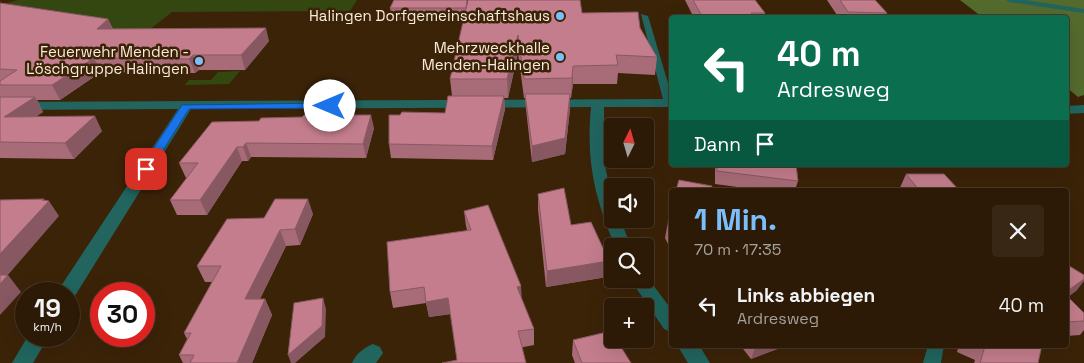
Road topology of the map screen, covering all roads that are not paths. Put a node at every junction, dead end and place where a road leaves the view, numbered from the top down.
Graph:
1 (1009, 0) edge
2 (1084, 11) edge
3 (644, 16) dead end
4 (669, 100) edge
5 (598, 103) junction
6 (669, 103) edge
7 (0, 106) edge
8 (186, 107) junction
9 (1084, 109) edge
10 (1069, 110) edge
11 (619, 238) edge
12 (74, 282) edge
13 (645, 288) edge
14 (669, 321) edge
15 (32, 347) edge
16 (689, 348) edge
17 (935, 348) edge
18 (22, 363) edge
19 (700, 363) edge
20 (932, 363) edge

1 - 2 lane
3 - 4 lane
5 - 6 street
5 - 8 street
5 - 11 street
7 - 8 street
8 - 12 street
9 - 10 street
13 - 14 street
15 - 18 street
16 - 19 street
17 - 20 lane

